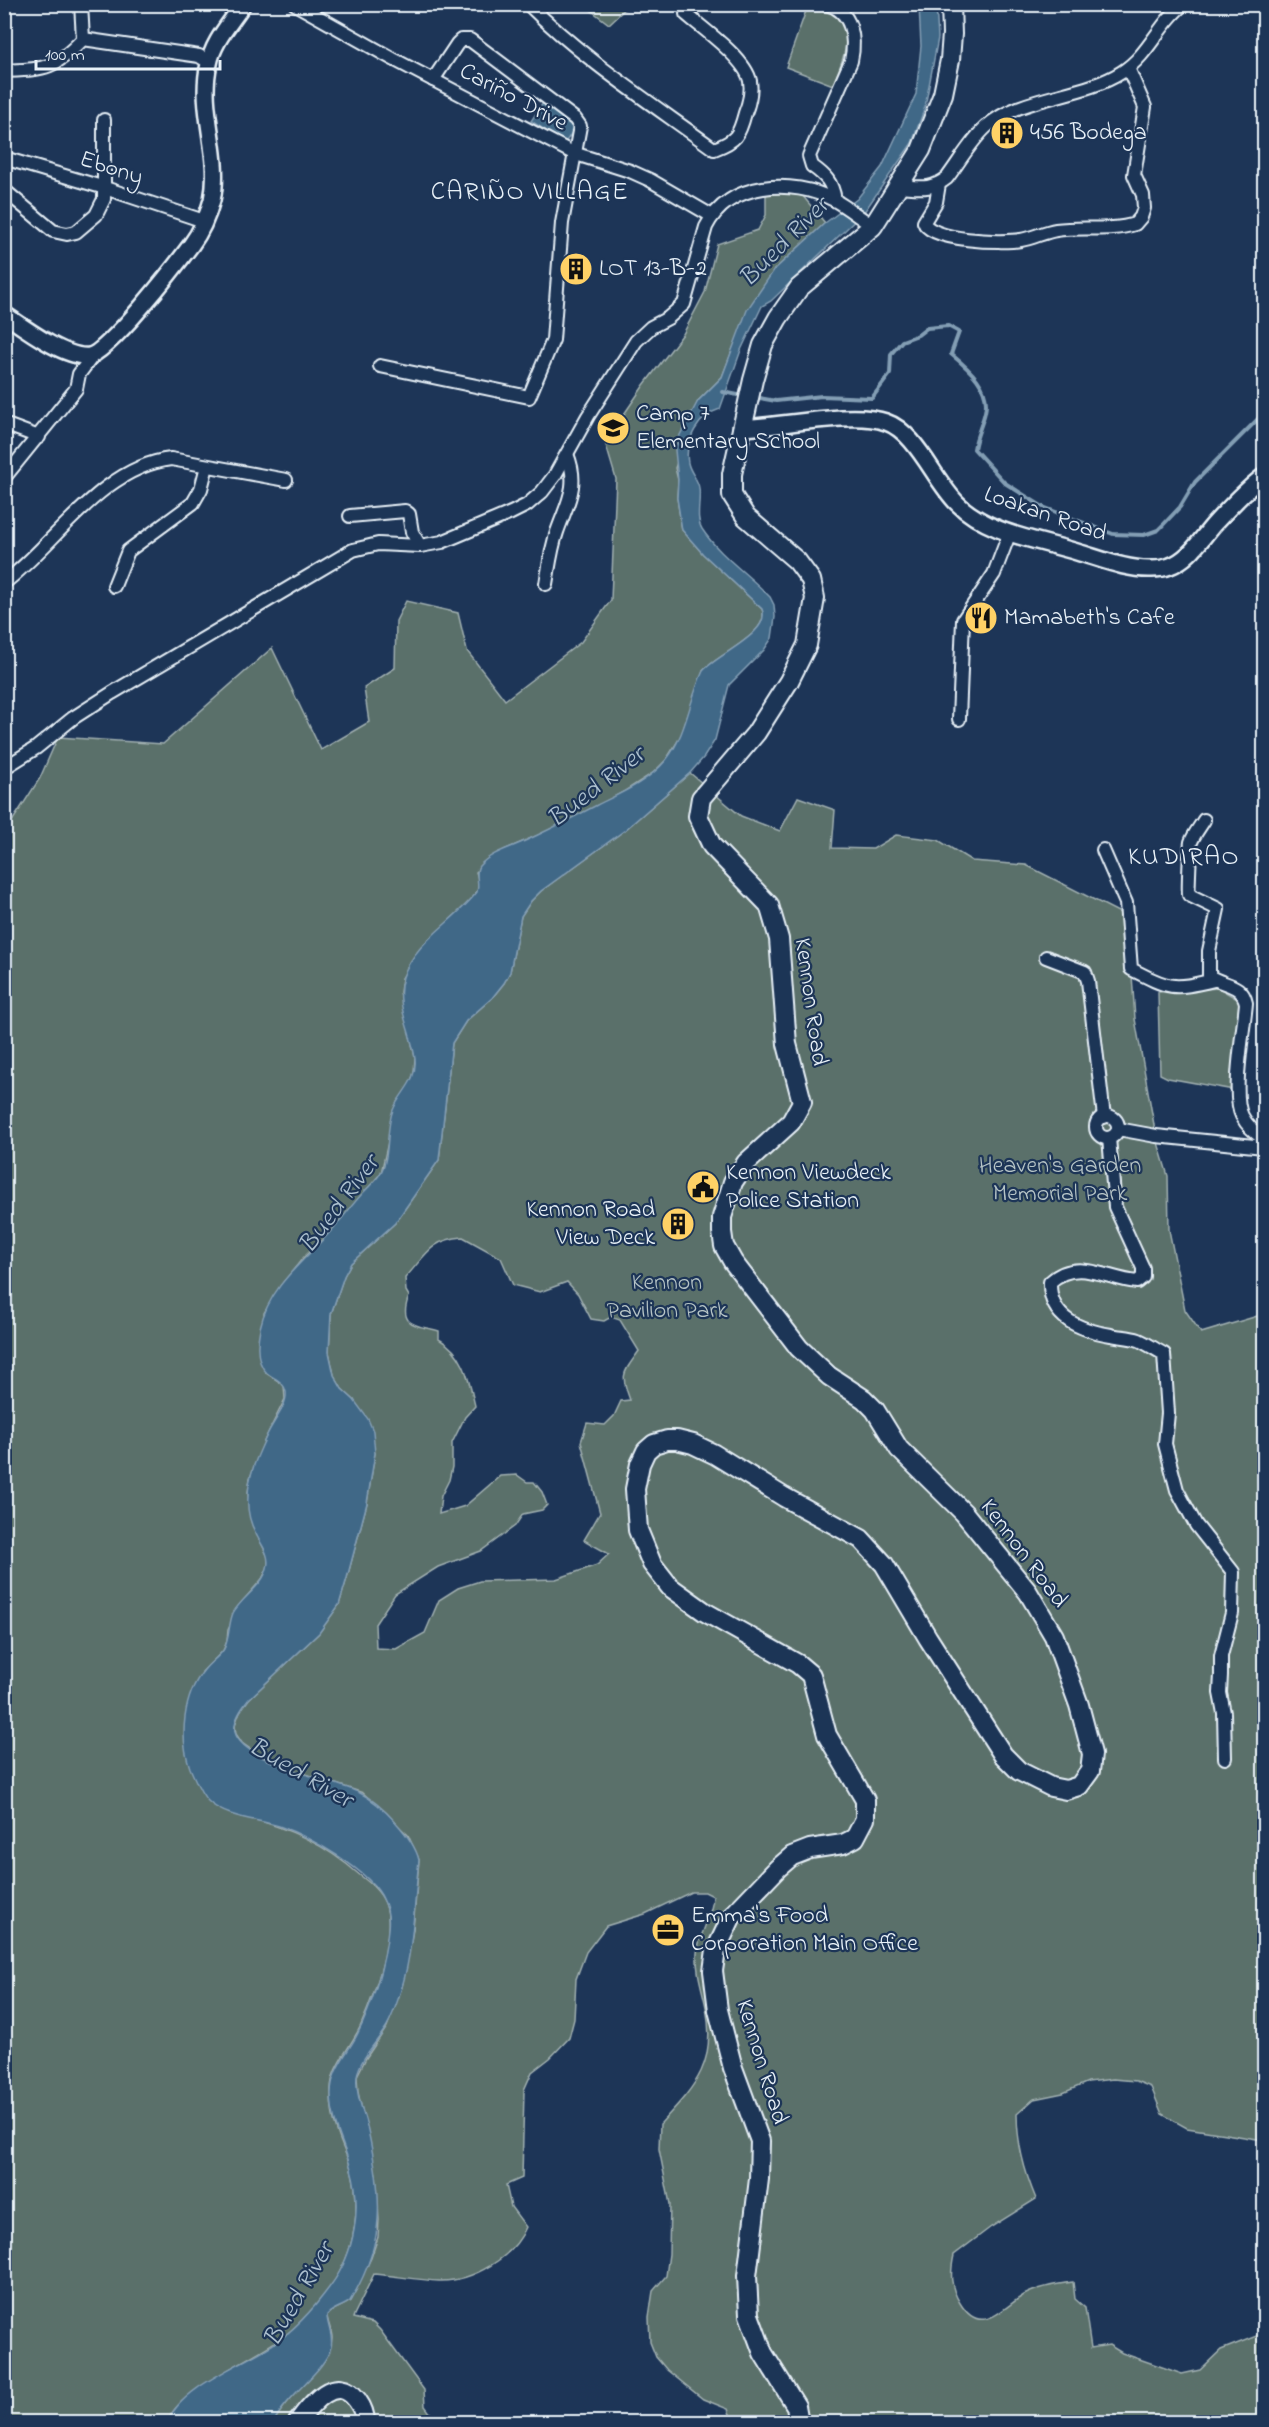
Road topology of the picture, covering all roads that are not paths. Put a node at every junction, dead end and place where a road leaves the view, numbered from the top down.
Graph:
1 (81, 4) edge
2 (243, 4) edge
3 (295, 4) edge
4 (528, 4) edge
5 (826, 4) edge
6 (951, 4) edge
7 (1184, 4) edge
8 (686, 14) dead end
9 (83, 39) junction
10 (209, 62) junction
11 (1128, 68) junction
12 (4, 71) edge
13 (433, 80) junction
14 (104, 120) dead end
15 (573, 153) junction
16 (4, 158) edge
17 (939, 184) junction
18 (899, 186) junction
19 (105, 188) junction
20 (4, 190) edge
21 (839, 203) junction
22 (712, 216) junction
23 (204, 221) junction
24 (868, 223) junction
25 (4, 314) edge
26 (94, 354) junction
27 (380, 366) dead end
28 (4, 424) edge
29 (741, 428) junction
30 (39, 437) junction
31 (567, 454) junction
32 (207, 466) junction
33 (1264, 476) edge
34 (4, 478) edge
35 (286, 480) dead end
36 (350, 516) dead end
37 (1010, 532) junction
38 (420, 546) junction
39 (4, 584) edge
40 (546, 584) dead end
41 (114, 586) dead end
42 (959, 719) dead end
43 (4, 768) edge
44 (1204, 820) dead end
45 (1103, 850) dead end
46 (1046, 957) dead end
47 (1214, 980) junction
48 (1104, 1117) junction
49 (1113, 1134) junction
50 (1264, 1139) edge
51 (1264, 1147) edge
52 (1225, 1758) dead end
53 (298, 2422) edge
54 (365, 2422) edge
55 (799, 2422) edge

1 - 9 street
2 - 10 main road
3 - 13 street, Cariño Drive
4 - 8 street
5 - 21 street
6 - 18 highway, Kennon Road
7 - 11 street
9 - 10 street
9 - 12 street
10 - 23 main road
11 - 17 street
11 - 17 street
13 - 15 street, Cariño Drive
13 - 15 street, Cariño Drive
14 - 19 street
15 - 22 street, Cariño Drive
15 - 27 street
16 - 19 street, Ebony
17 - 18 street
18 - 24 highway, Kennon Road
19 - 20 street
19 - 23 street, Ebony
21 - 22 street
21 - 24 street
22 - 31 street
23 - 26 main road
24 - 29 highway, Kennon Road
25 - 26 main road
26 - 30 street
28 - 30 street
29 - 37 main road, Loakan Road
29 - 55 highway, Kennon Road
30 - 34 street
31 - 38 street
31 - 40 street
32 - 35 street
32 - 39 street
32 - 41 street
33 - 37 main road, Loakan Road
36 - 38 street
37 - 42 street
38 - 43 street
44 - 47 street
45 - 47 street
46 - 48 street
47 - 50 street
48 - 49 street
48 - 49 street
49 - 51 street
49 - 52 street
53 - 54 highway

